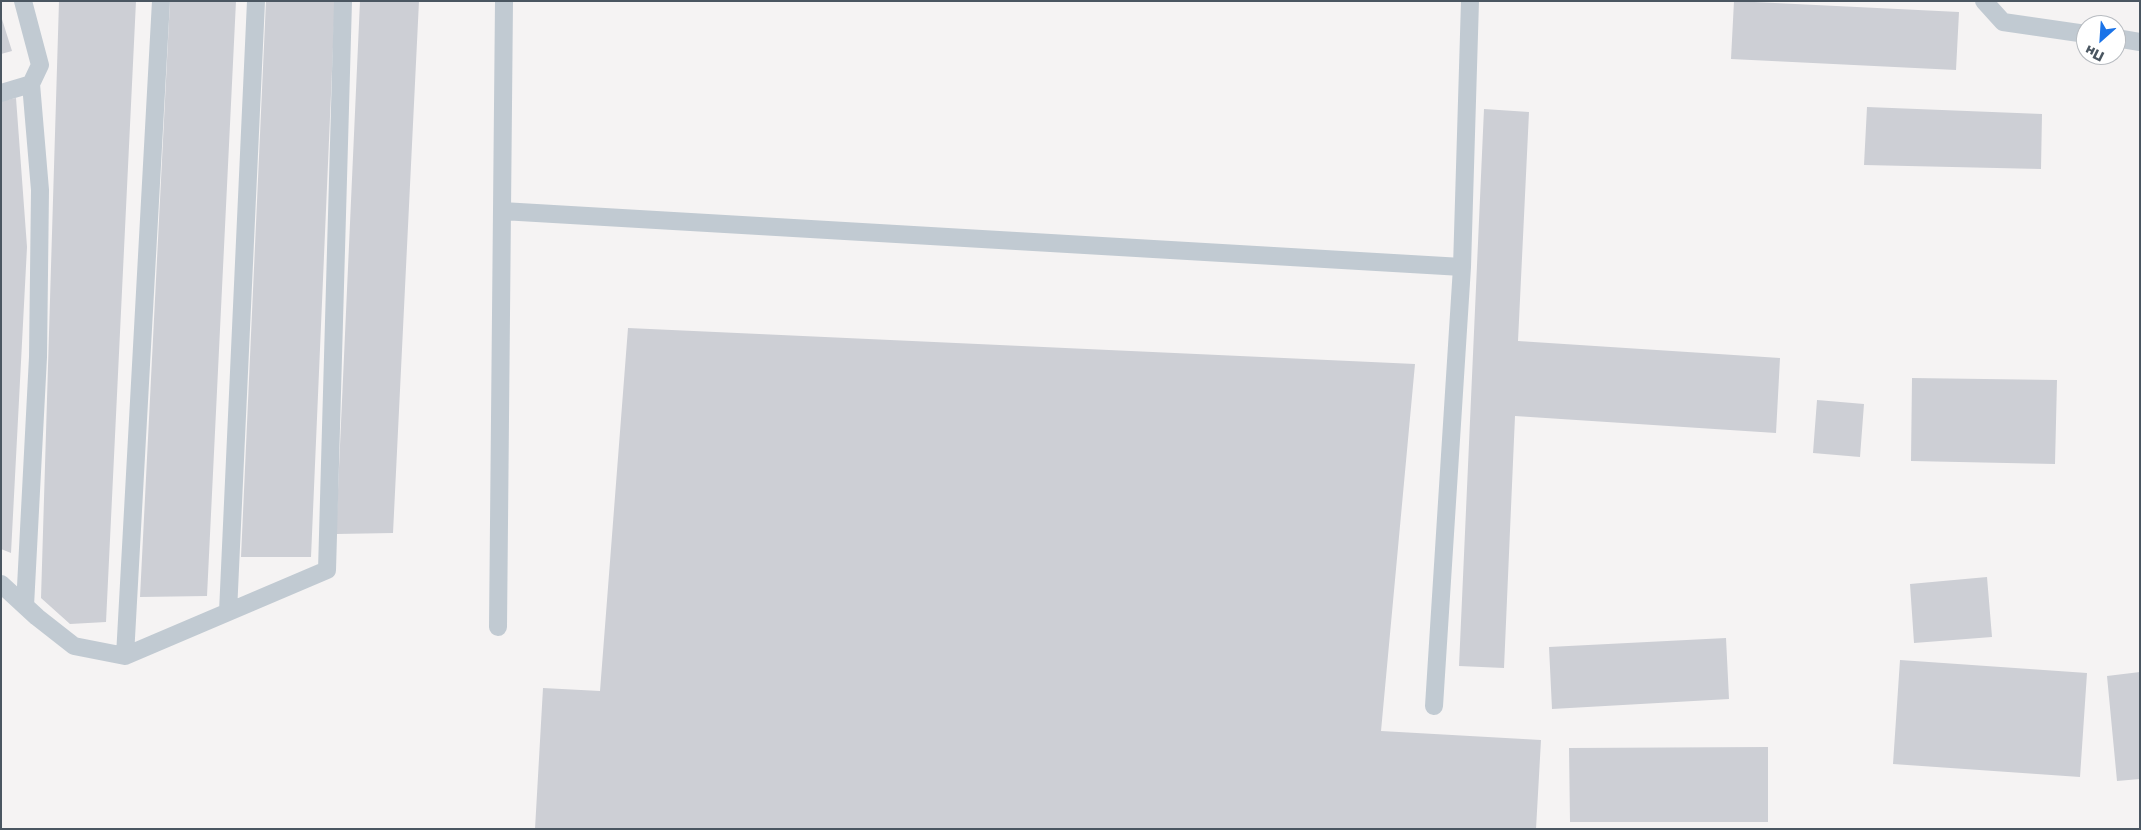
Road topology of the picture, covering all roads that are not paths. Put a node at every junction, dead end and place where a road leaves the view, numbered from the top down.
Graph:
1 (23, 1) edge
2 (161, 1) edge
3 (256, 1) edge
4 (344, 1) edge
5 (504, 1) edge
6 (1470, 1) edge
7 (1984, 1) edge
8 (2076, 33) edge
9 (2126, 40) edge
10 (2140, 42) edge
11 (31, 84) junction
12 (1, 93) edge
13 (502, 211) junction
14 (1462, 267) junction
15 (1, 584) edge
16 (25, 606) junction
17 (228, 612) junction
18 (498, 627) dead end
19 (125, 656) junction
20 (1434, 706) dead end

1 - 11 lane
2 - 19 lane
3 - 17 lane
4 - 17 lane
5 - 13 lane
6 - 14 lane
7 - 8 lane
9 - 10 lane
11 - 12 lane
11 - 16 lane
13 - 14 lane
13 - 18 lane
14 - 20 lane
15 - 16 lane
16 - 19 lane
17 - 19 lane

